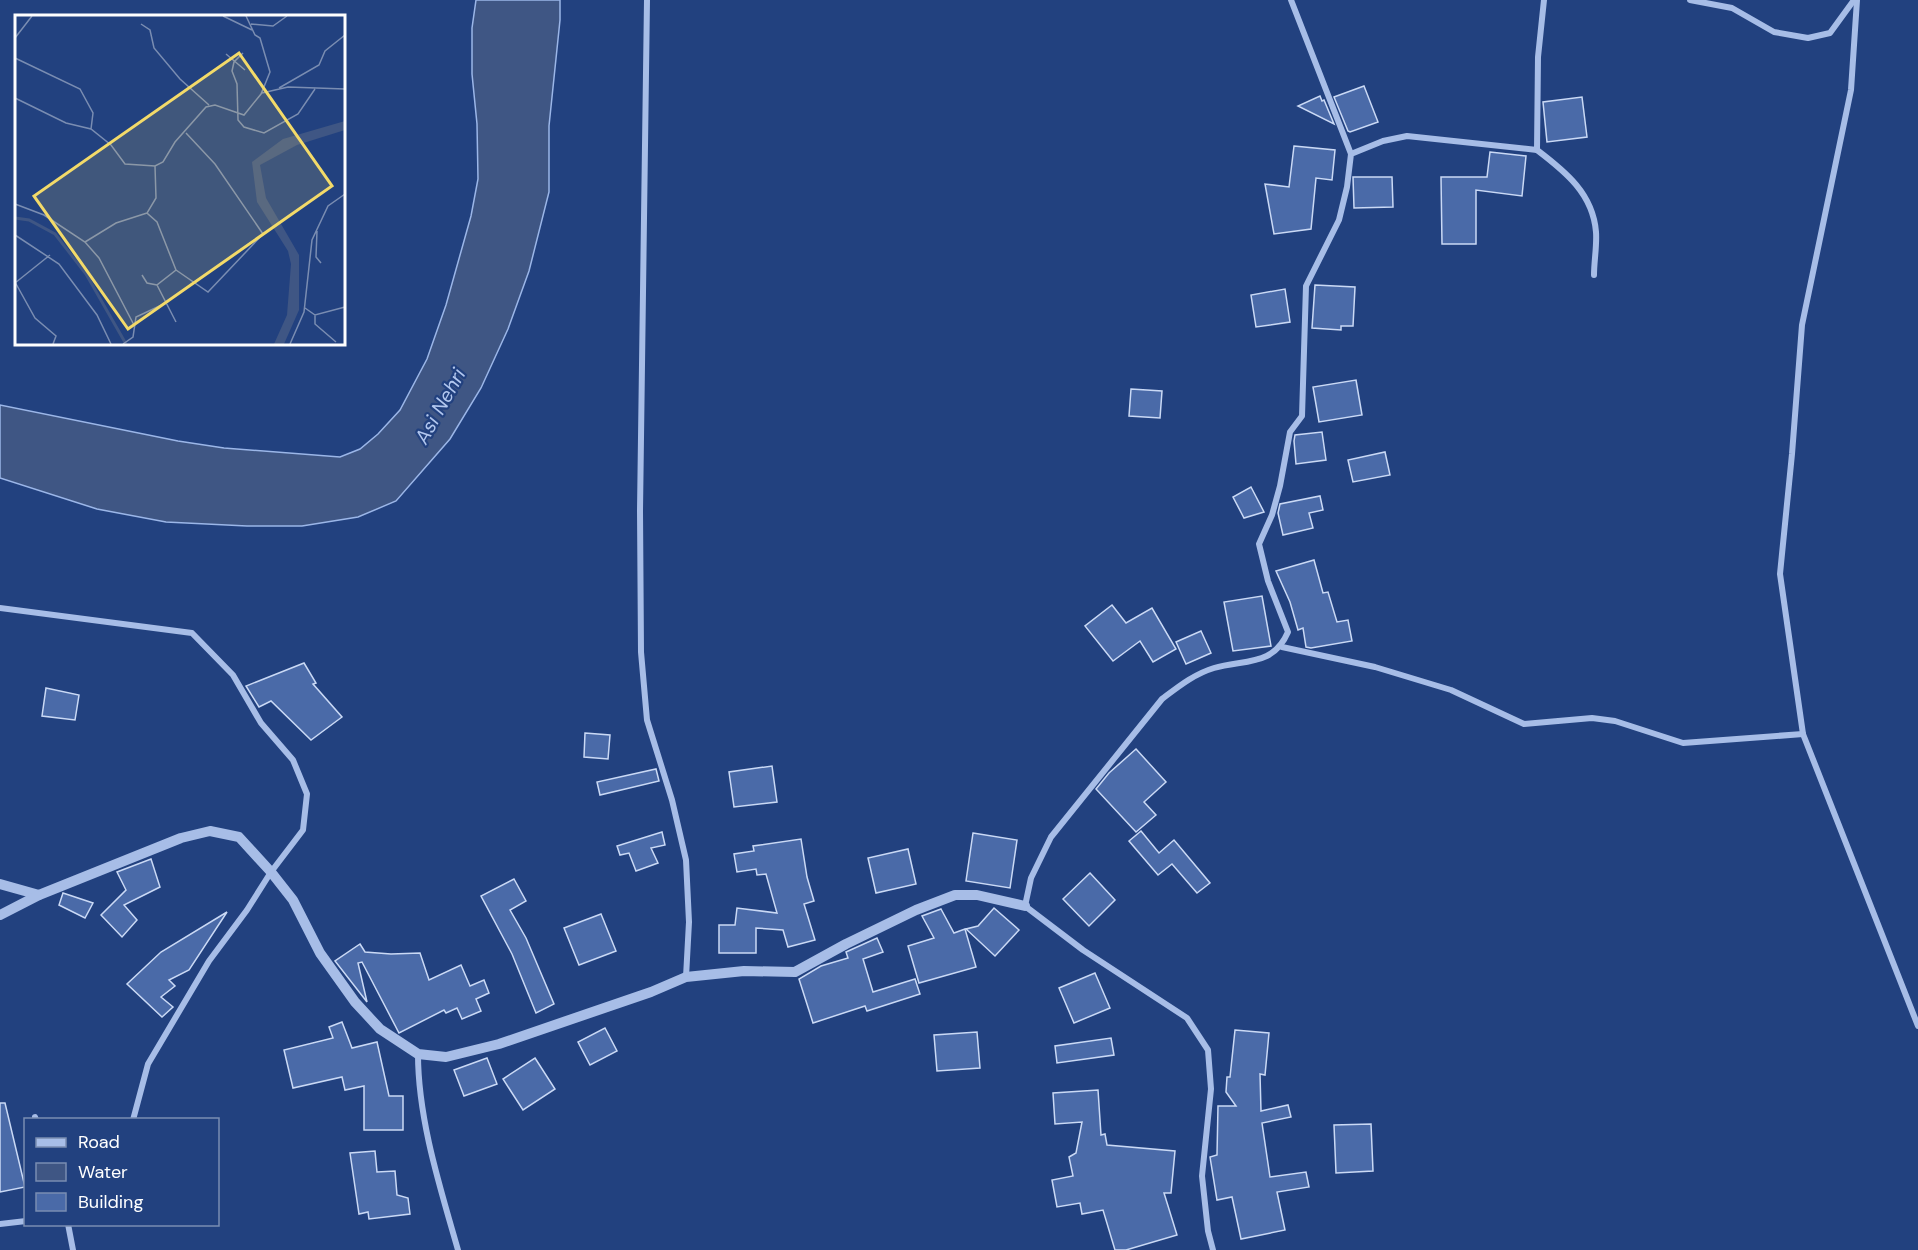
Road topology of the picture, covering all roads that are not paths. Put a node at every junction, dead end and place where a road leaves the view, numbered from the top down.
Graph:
1 (647, 0) edge
2 (1291, 0) edge
3 (1544, 0) edge
4 (1690, 0) edge
5 (1856, 0) edge
6 (1537, 150) junction
7 (1351, 154) junction
8 (1593, 275) dead end
9 (0, 608) edge
10 (1281, 647) junction
11 (1803, 734) junction
12 (271, 872) junction
13 (0, 884) edge
14 (39, 896) junction
15 (1025, 906) junction
16 (0, 915) edge
17 (686, 977) junction
18 (1918, 1026) edge
19 (418, 1054) junction
20 (133, 1118) edge
21 (24, 1221) edge
22 (0, 1224) edge
23 (68, 1226) edge
24 (73, 1250) edge
25 (458, 1250) edge
26 (1213, 1250) edge

1 - 17 street
2 - 7 street
3 - 6 street
4 - 5 street
5 - 11 street
6 - 7 street
6 - 8 street
7 - 10 street
9 - 12 street
10 - 11 street
10 - 15 street
11 - 18 street
12 - 14 street
12 - 19 street
12 - 20 street
13 - 14 street
14 - 16 street
15 - 17 street
15 - 26 street
17 - 19 street
19 - 25 street
21 - 22 street
23 - 24 street

